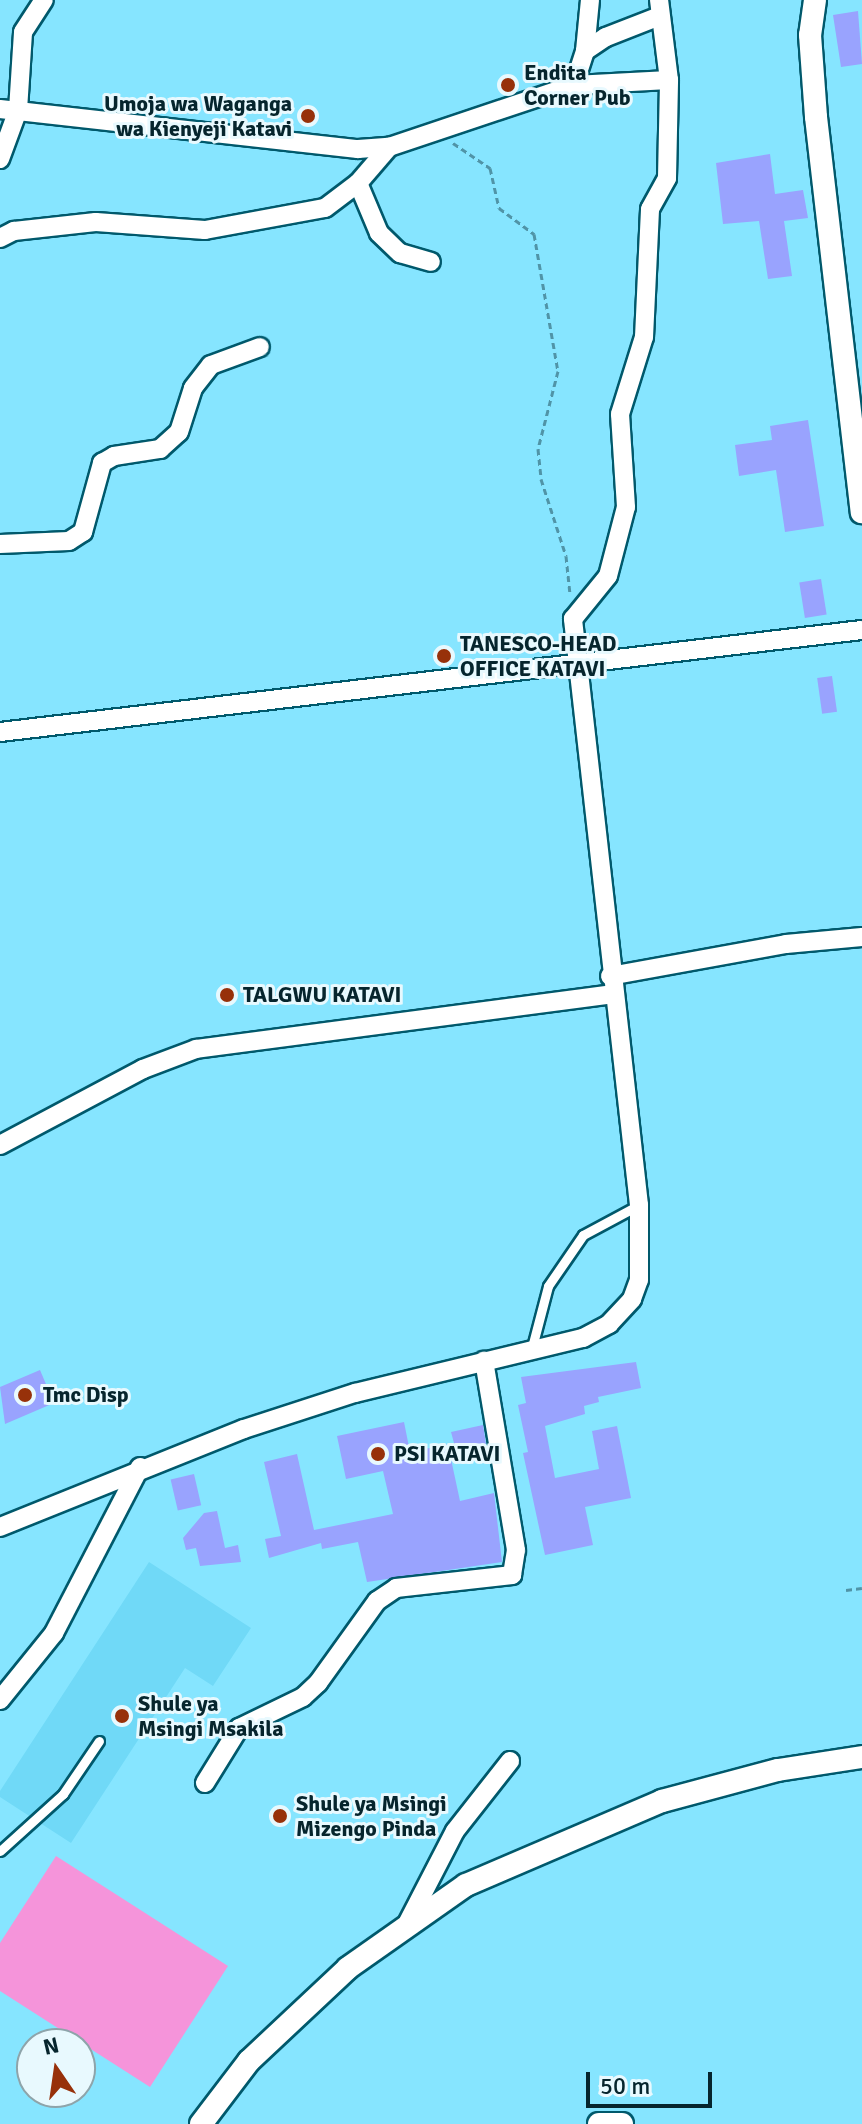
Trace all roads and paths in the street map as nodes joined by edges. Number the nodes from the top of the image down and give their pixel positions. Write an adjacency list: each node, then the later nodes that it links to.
1 (44, 0): 8 (street)
2 (590, 0): 5 (street)
3 (815, 0): 16 (street)
4 (659, 8): 5 (street); 6 (street)
5 (585, 51): 7 (street)
6 (669, 80): 7 (street); 18 (street)
7 (574, 85): 9 (street)
8 (9, 109): 10 (street); 11 (street)
9 (436, 129): 10 (street); 18 (path)
10 (389, 147): 12 (street)
11 (0, 159)
12 (358, 183): 13 (street); 14 (street)
13 (0, 238)
14 (431, 262)
15 (260, 347): 17 (street)
16 (862, 512)
17 (0, 544)
18 (573, 619): 20 (street)
19 (862, 630): 20 (street)
20 (574, 663): 21 (street); 23 (street)
21 (0, 732)
22 (862, 937): 23 (street)
23 (611, 985): 24 (street); 25 (street)
24 (0, 1145)
25 (639, 1205): 26 (lane); 26 (street)
26 (531, 1351): 27 (street)
27 (484, 1361): 28 (street); 36 (street)
28 (140, 1467): 29 (street); 32 (street)
29 (0, 1527)
30 (862, 1588): 31 (path)
31 (846, 1590)
32 (0, 1700)
33 (99, 1741): 37 (lane)
34 (862, 1757): 38 (street)
35 (510, 1761): 38 (street)
36 (205, 1783)
37 (0, 1851)
38 (408, 1922): 39 (street)
39 (201, 2124)
40 (599, 2124): 41 (street)
41 (622, 2124)

